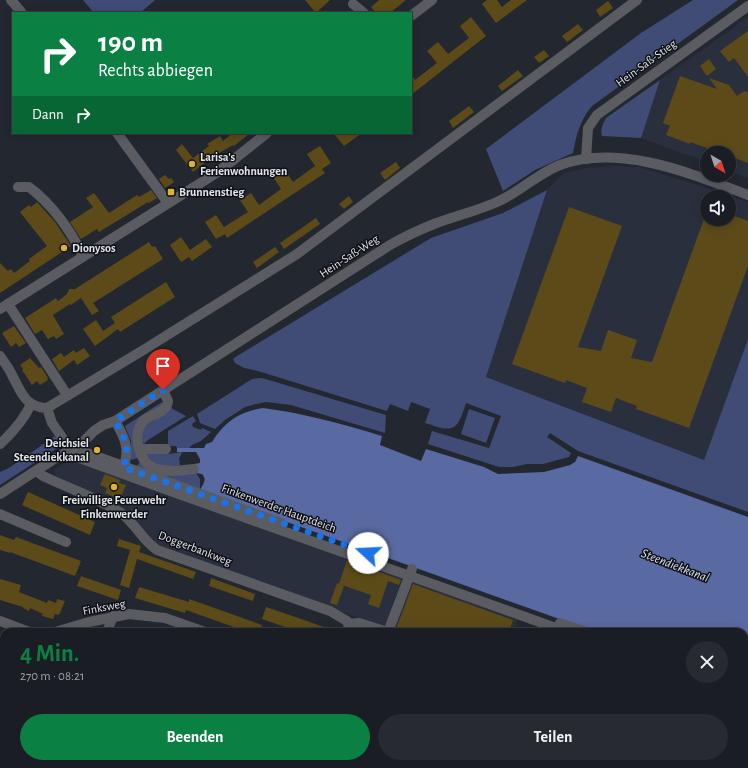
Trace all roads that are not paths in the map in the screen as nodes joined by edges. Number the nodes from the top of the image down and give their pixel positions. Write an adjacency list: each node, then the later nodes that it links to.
1 (12, 0): 6 (street)
2 (432, 0): 8 (street)
3 (637, 0): 19 (street)
4 (353, 4): 7 (street)
5 (748, 6): 11 (street, Hein-Saß-Stieg)
6 (21, 12)
7 (363, 12)
8 (412, 15)
9 (118, 134): 14 (street)
10 (263, 134): 14 (street)
11 (586, 159): 13 (street, Hein-Saß-Weg); 18 (street, Hein-Saß-Weg)
12 (18, 187): 15 (street)
13 (748, 195)
14 (168, 203): 15 (street)
15 (83, 256): 16 (street)
16 (4, 307): 19 (street)
17 (0, 356): 20 (street)
18 (163, 390): 22 (street, Hein-Saß-Weg); 25 (street)
19 (67, 396): 21 (street)
20 (31, 404): 21 (street); 23 (street)
21 (47, 408): 24 (street)
22 (115, 421): 24 (street, Hein-Saß-Weg); 27 (street)
23 (0, 444)
24 (75, 448): 27 (street, Finkenwerder Hauptdeich); 29 (street, Hein-Saß-Weg); 33 (street)
25 (139, 449): 26 (street); 28 (street)
26 (166, 449)
27 (123, 467): 33 (street, Finkenwerder Hauptdeich)
28 (194, 469)
29 (36, 471): 30 (street, Hein-Saß-Weg); 40 (street, Doggerbankweg)
30 (0, 494)
31 (0, 514): 32 (street)
32 (66, 542)
33 (411, 572): 42 (street); 43 (street); 44 (street, Finkenwerder Hauptdeich)
34 (113, 616): 37 (street, Finksweg); 38 (street); 39 (street, Finksweg)
35 (0, 622): 36 (street)
36 (17, 628)
37 (69, 628)
38 (108, 628)
39 (194, 628)
40 (350, 628): 41 (street)
41 (375, 628)
42 (393, 628)
43 (557, 628)
44 (574, 628)

